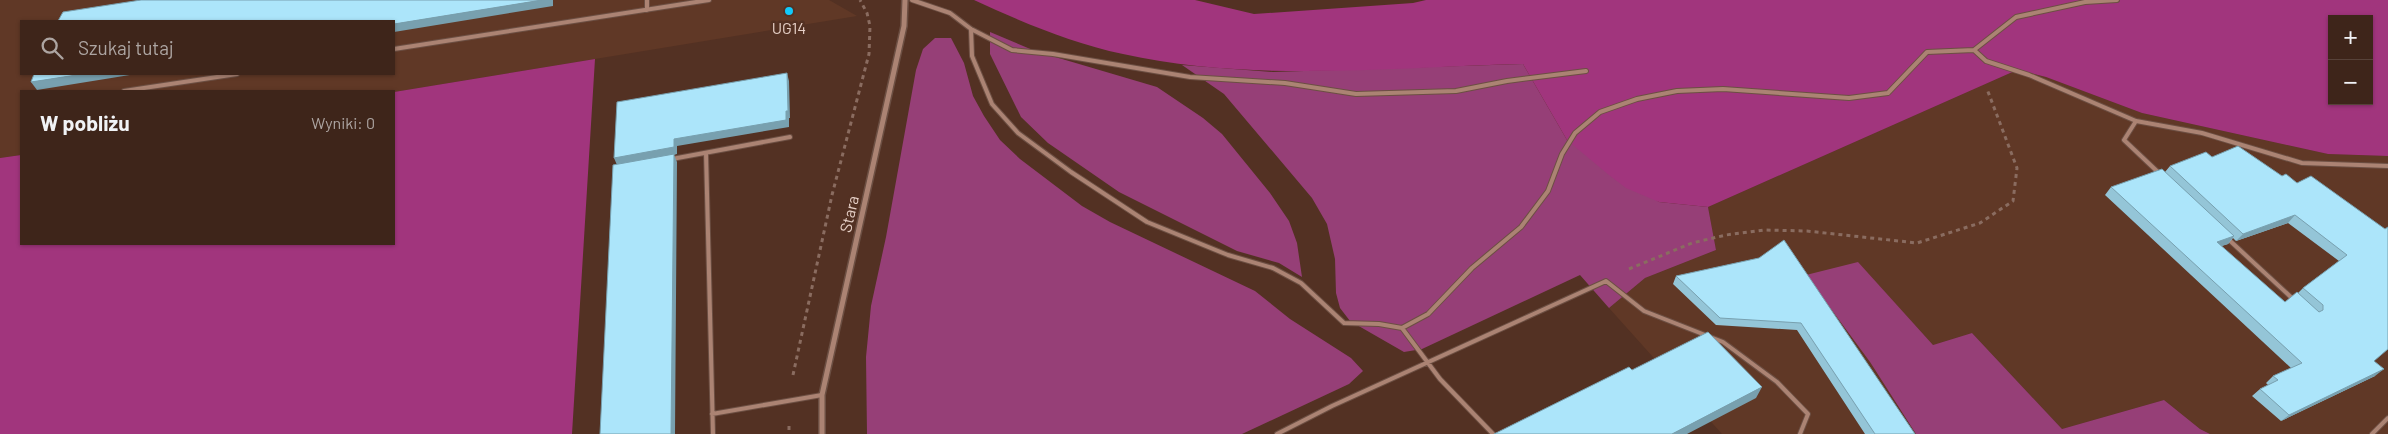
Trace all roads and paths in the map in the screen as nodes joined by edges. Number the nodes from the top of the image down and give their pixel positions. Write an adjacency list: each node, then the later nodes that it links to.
1 (647, 0): 7 (lane)
2 (709, 0): 7 (lane)
3 (860, 0): 27 (path)
4 (905, 0): 26 (street, Stara)
5 (912, 0): 8 (lane)
6 (2117, 0): 10 (lane)
7 (647, 10): 9 (lane)
8 (971, 29): 12 (lane); 24 (lane)
9 (395, 49)
10 (1974, 50): 11 (lane); 24 (lane)
11 (1986, 61): 15 (lane); 22 (path)
12 (1586, 71)
13 (229, 75): 14 (lane)
14 (131, 90)
15 (2136, 121): 19 (lane); 20 (lane)
16 (790, 137): 17 (lane)
17 (706, 153): 18 (lane); 28 (lane)
18 (670, 159)
19 (2388, 166)
20 (2163, 178)
21 (2225, 236): 23 (lane)
22 (1606, 281): 25 (lane); 35 (lane)
23 (2297, 302)
24 (1402, 328): 25 (lane)
25 (1429, 363): 33 (lane); 34 (lane)
26 (822, 395): 27 (lane); 32 (street, Stara)
27 (790, 401): 28 (lane); 31 (path)
28 (712, 414): 30 (lane)
29 (2388, 418): 36 (lane)
30 (713, 434)
31 (789, 434)
32 (822, 434)
33 (1277, 434)
34 (1493, 434)
35 (1800, 434)
36 (2372, 434)

